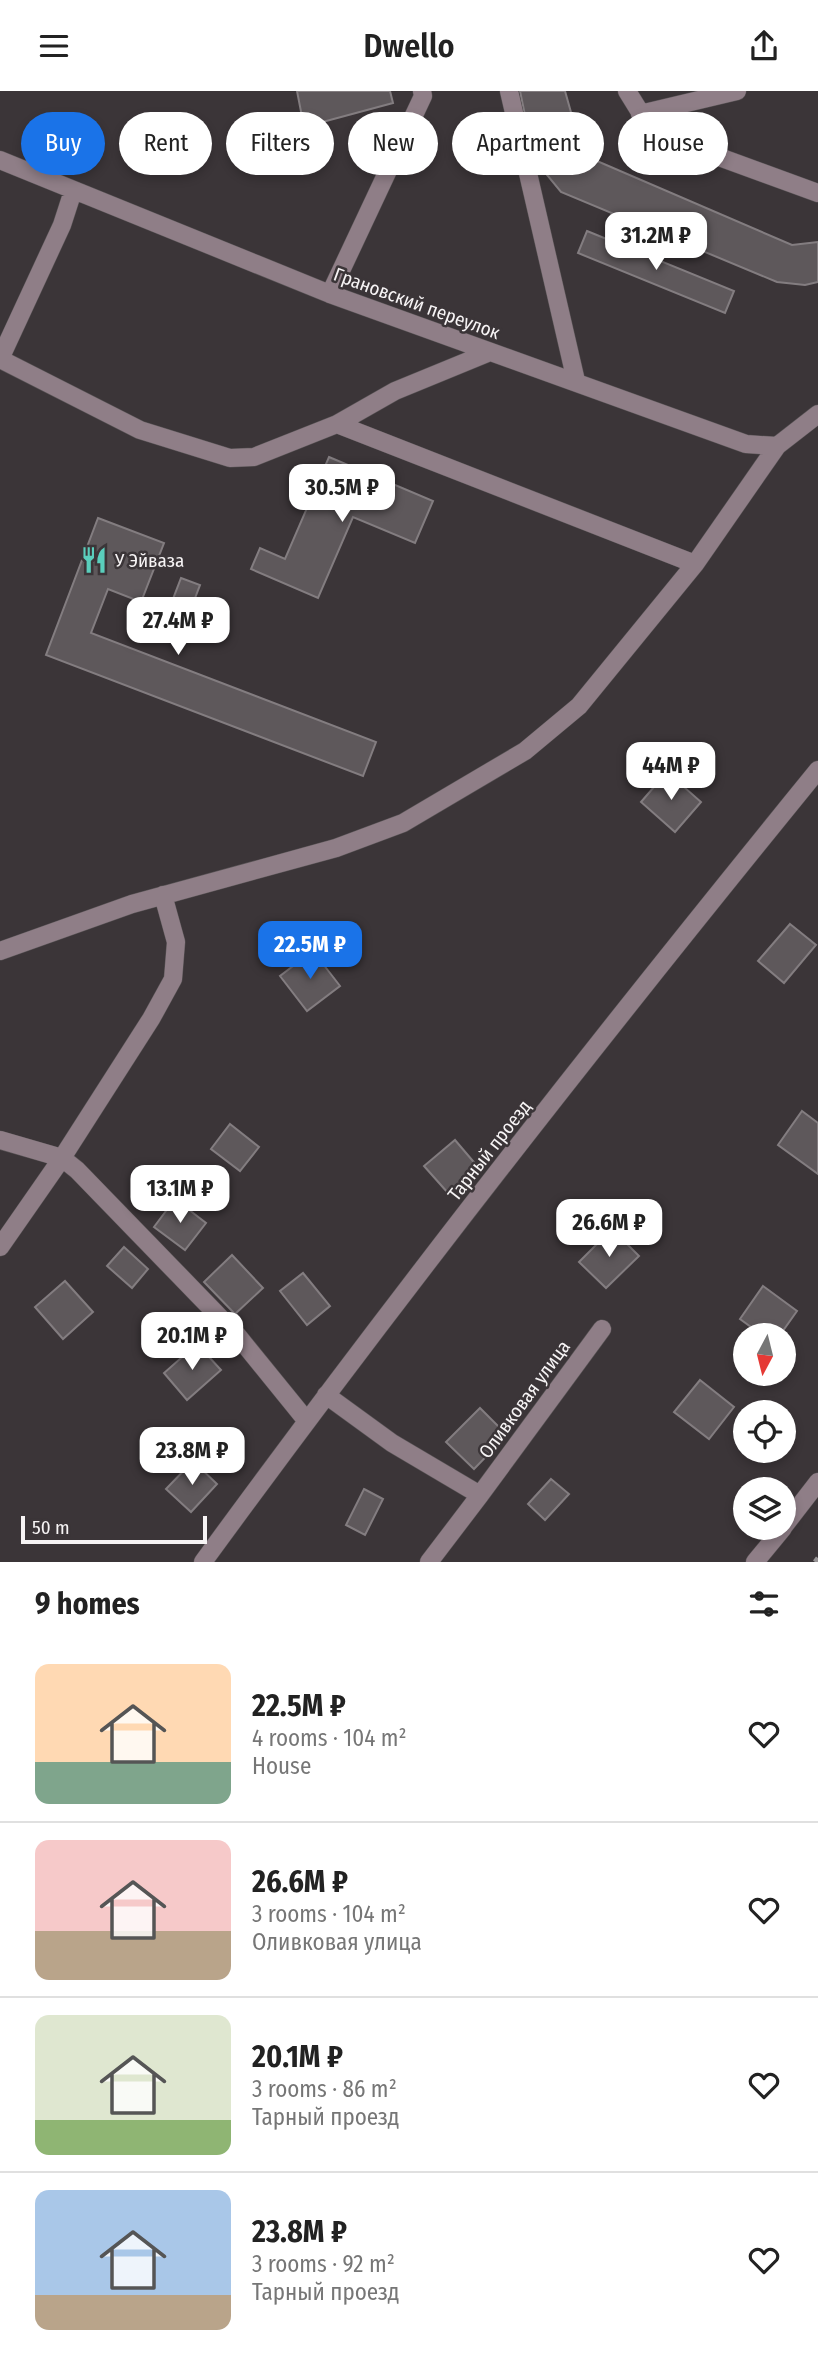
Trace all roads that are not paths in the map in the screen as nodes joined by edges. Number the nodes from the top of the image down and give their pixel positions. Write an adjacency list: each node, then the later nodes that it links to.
1 (422, 91): 11 (street)
2 (509, 91): 14 (street)
3 (627, 91): 5 (street)
4 (737, 91): 6 (street)
5 (639, 112)
6 (648, 112)
7 (0, 160): 9 (street, Грановский переулок)
8 (728, 160): 10 (street)
9 (73, 191): 11 (street, Грановский переулок); 13 (street)
10 (818, 193)
11 (330, 294): 12 (street, Грановский переулок)
12 (490, 352): 14 (street, Грановский переулок); 16 (street)
13 (0, 359): 16 (street)
14 (576, 381): 17 (street, Грановский переулок)
15 (818, 414): 17 (street)
16 (337, 424): 18 (street)
17 (777, 446): 18 (street)
18 (695, 564): 20 (street)
19 (818, 770): 26 (street, Тарный проезд)
20 (163, 895): 21 (street); 23 (street)
21 (0, 951)
22 (0, 1140): 23 (street)
23 (62, 1158): 24 (street); 27 (street)
24 (0, 1247)
25 (602, 1329): 29 (street, Оливковая улица)
26 (326, 1395): 27 (street, Тарный проезд); 29 (street)
27 (306, 1420): 32 (street, Тарный проезд)
28 (818, 1482): 30 (street)
29 (480, 1495): 33 (street, Оливковая улица)
30 (796, 1510)
31 (773, 1540): 34 (street)
32 (203, 1562)
33 (429, 1562)
34 (755, 1562)

